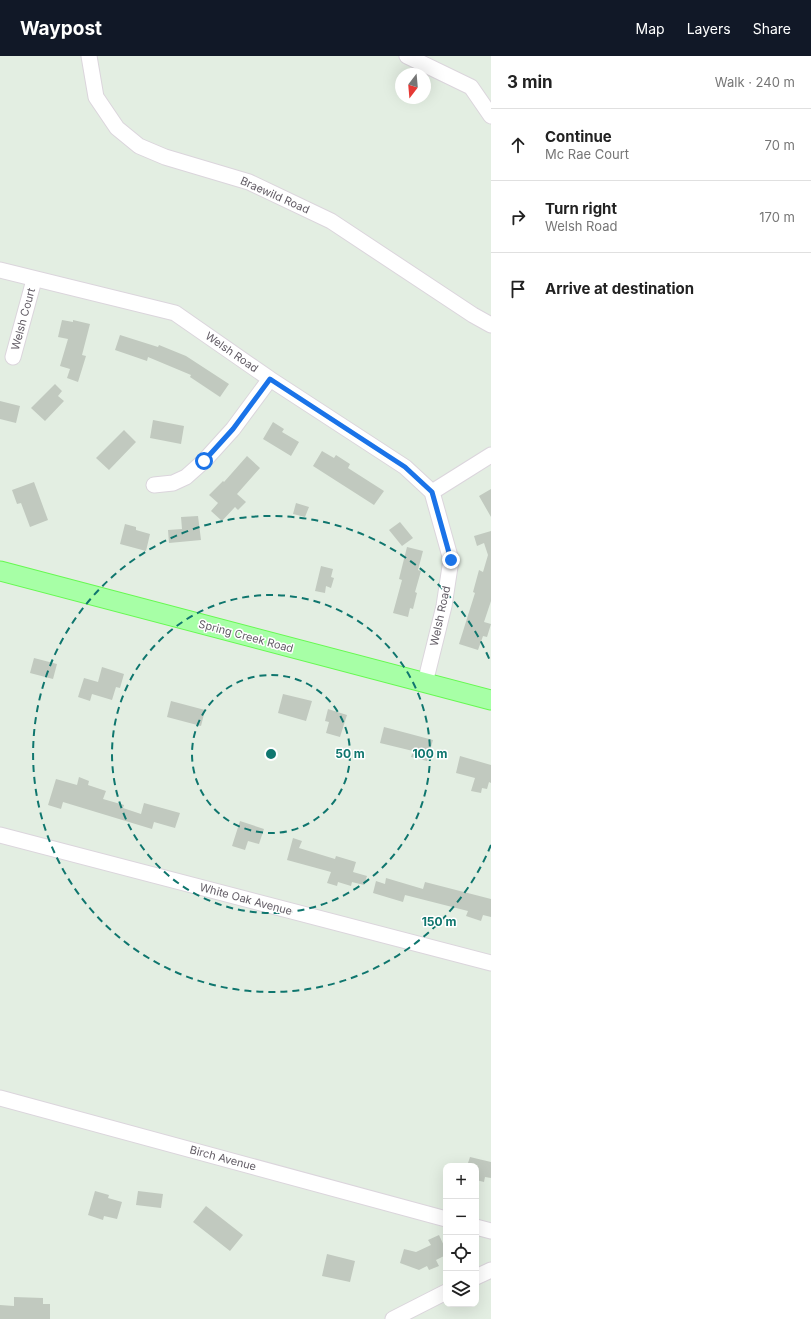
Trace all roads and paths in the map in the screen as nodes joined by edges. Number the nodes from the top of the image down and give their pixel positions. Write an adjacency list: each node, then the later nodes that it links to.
1 (89, 56): 6 (street, Braewild Road)
2 (407, 56): 3 (street)
3 (491, 116)
4 (0, 270): 5 (street, Welsh Road)
5 (34, 280): 7 (street, Welsh Court); 8 (street, Welsh Road)
6 (491, 326)
7 (13, 357)
8 (270, 379): 10 (street); 11 (street, Welsh Road)
9 (491, 455): 11 (street)
10 (154, 486)
11 (432, 492): 13 (street, Welsh Road)
12 (0, 571): 13 (main road, Spring Creek Road)
13 (425, 683): 14 (main road, Spring Creek Road)
14 (491, 700)
15 (0, 835): 16 (street, White Oak Avenue)
16 (491, 963)
17 (0, 1098): 18 (street, Birch Avenue)
18 (443, 1218)
19 (479, 1228): 20 (street)
20 (491, 1231)
21 (491, 1270): 22 (street)
22 (479, 1276)
23 (443, 1294): 24 (street)
24 (401, 1317)

